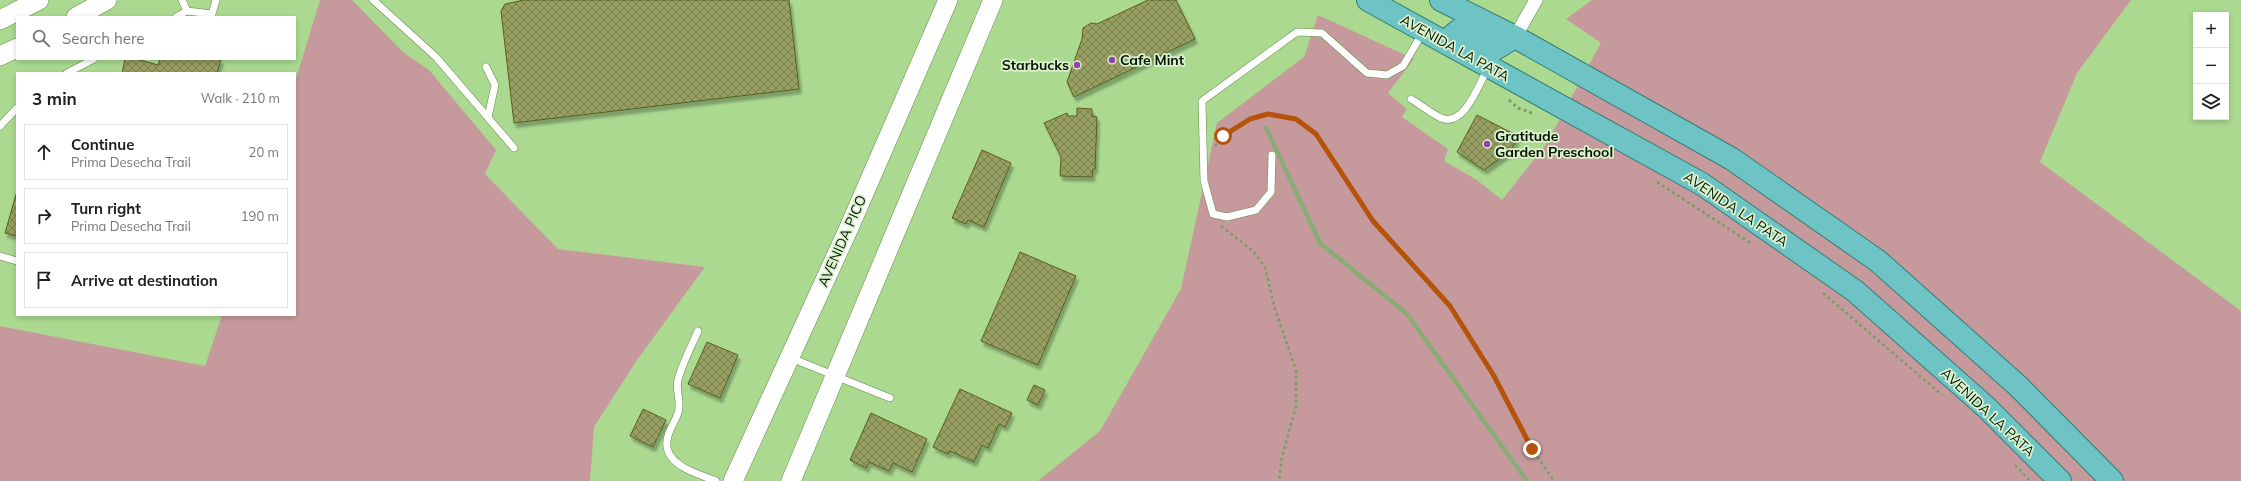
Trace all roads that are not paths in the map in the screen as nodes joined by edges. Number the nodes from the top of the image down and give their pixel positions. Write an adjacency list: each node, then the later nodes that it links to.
1 (39, 0): 14 (main road)
2 (107, 0): 12 (main road)
3 (182, 0): 11 (lane)
4 (216, 0): 11 (lane)
5 (373, 0): 26 (lane)
6 (948, 0): 33 (main road, AVENIDA PICO)
7 (993, 0): 34 (main road)
8 (1368, 0): 15 (highway, AVENIDA LA PATA)
9 (1441, 0): 16 (highway)
10 (1536, 0): 16 (street)
11 (187, 11): 13 (lane)
12 (78, 16)
13 (178, 16)
14 (0, 20)
15 (1424, 30): 17 (highway, AVENIDA LA PATA); 29 (lane)
16 (1515, 37): 17 (highway); 40 (highway)
17 (1445, 42): 22 (highway, AVENIDA LA PATA)
18 (16, 48): 19 (main road)
19 (0, 56)
20 (92, 60): 23 (lane)
21 (486, 66): 26 (lane)
22 (1489, 66): 24 (lane); 39 (highway, AVENIDA LA PATA)
23 (69, 72)
24 (1411, 99)
25 (16, 109): 27 (lane)
26 (488, 117): 28 (lane)
27 (0, 126)
28 (514, 148)
29 (1272, 155)
30 (0, 256): 31 (lane)
31 (16, 261)
32 (698, 331): 36 (lane)
33 (789, 358): 34 (lane); 37 (main road, AVENIDA PICO)
34 (835, 375): 35 (lane); 38 (main road)
35 (890, 398)
36 (716, 481)
37 (733, 481)
38 (791, 481)
39 (2060, 481)
40 (2112, 481)

